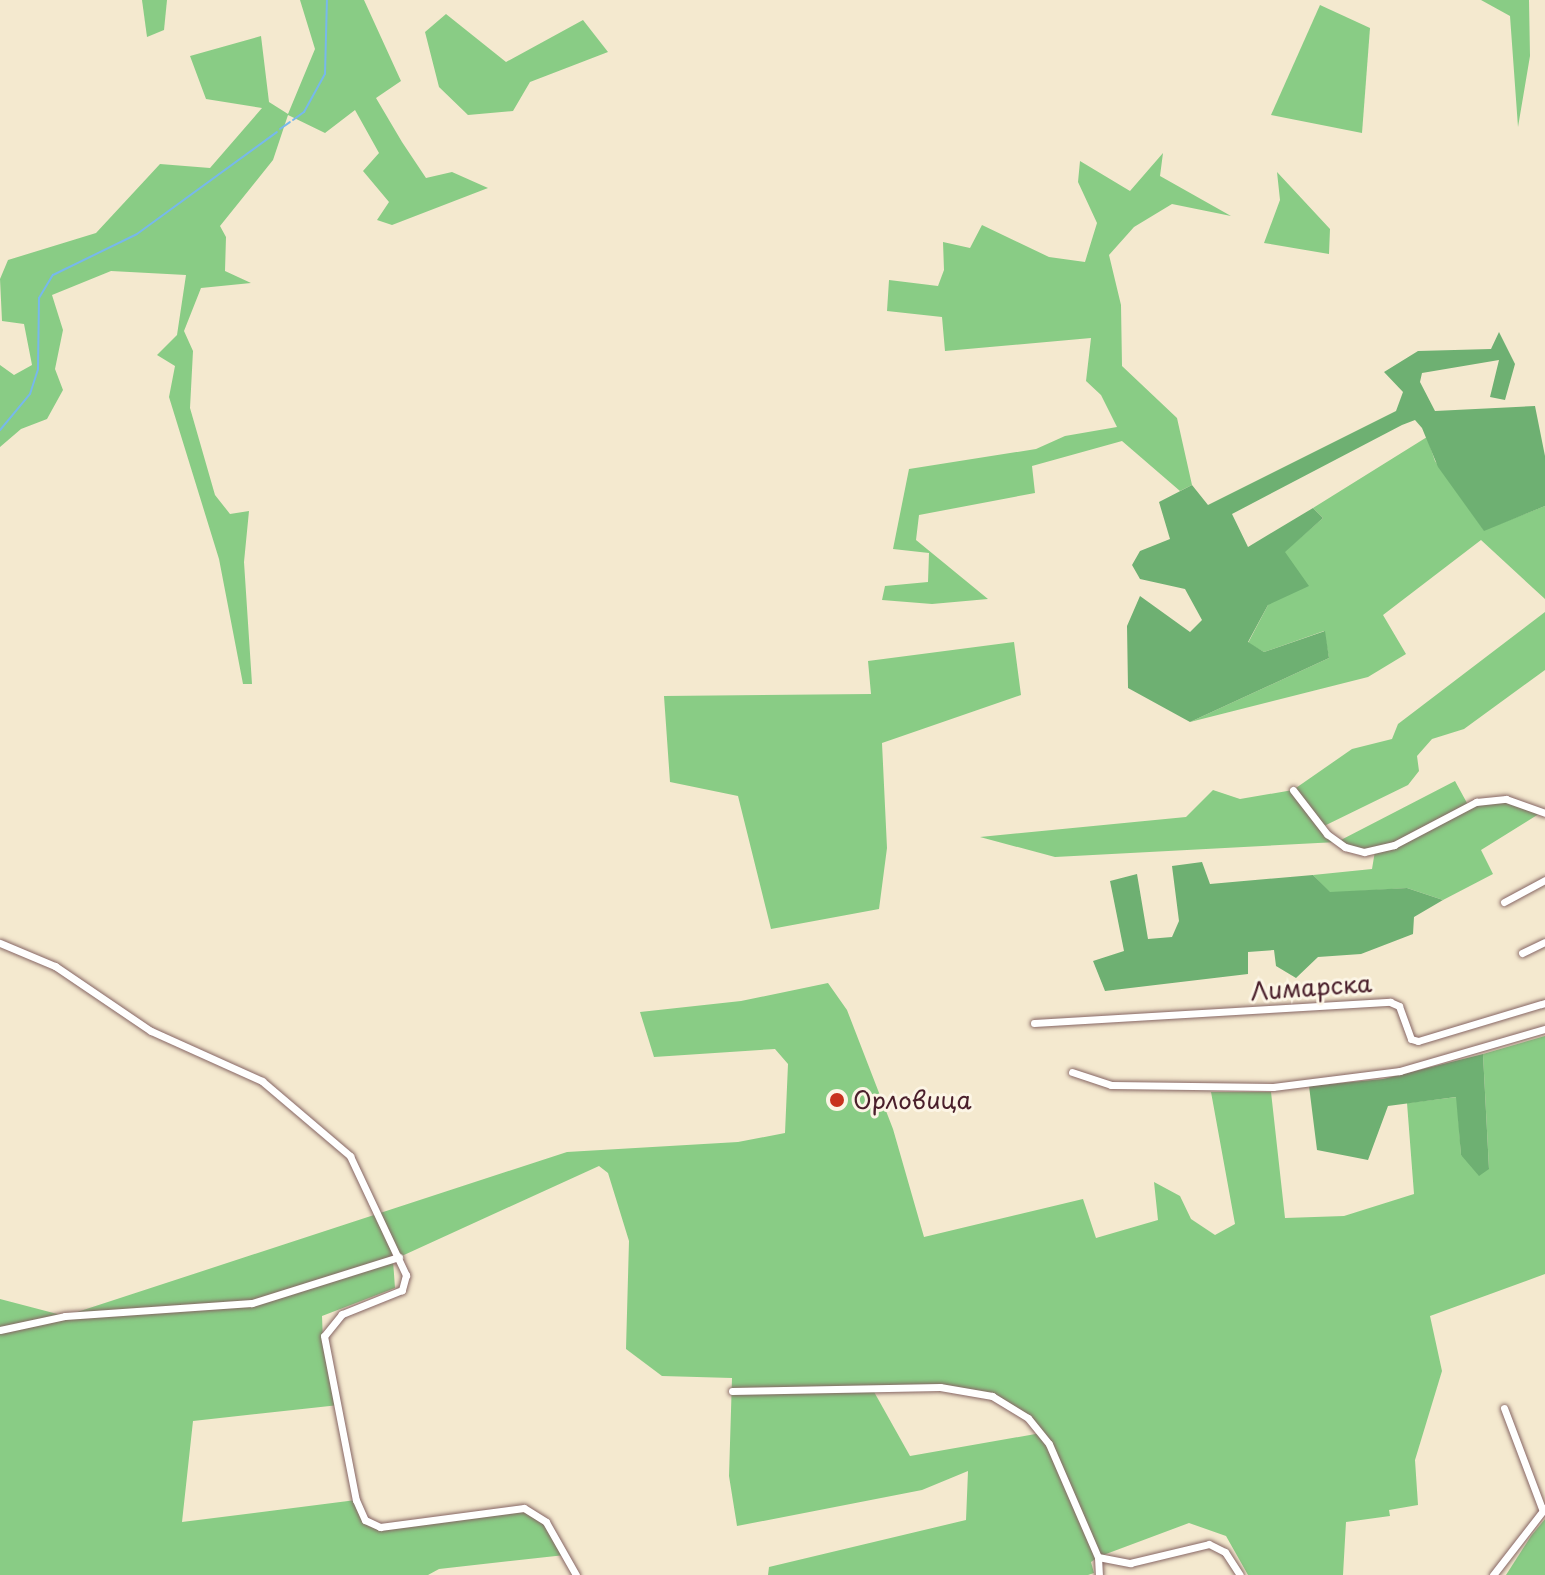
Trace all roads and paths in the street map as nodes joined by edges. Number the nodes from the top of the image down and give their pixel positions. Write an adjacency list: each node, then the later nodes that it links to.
1 (1293, 790): 2 (street)
2 (1545, 813)
3 (1545, 880): 4 (street)
4 (1504, 902)
5 (1545, 942): 7 (street)
6 (0, 943): 12 (street)
7 (1522, 953)
8 (1545, 1003): 9 (street, Лимарска)
9 (1034, 1023)
10 (1545, 1029): 11 (street)
11 (1072, 1072)
12 (399, 1257): 13 (street); 18 (street)
13 (0, 1330)
14 (732, 1391): 17 (street)
15 (1504, 1408): 16 (street)
16 (1544, 1509): 21 (street)
17 (1098, 1557): 19 (street); 20 (street)
18 (576, 1575)
19 (1099, 1575)
20 (1240, 1575)
21 (1493, 1575)

